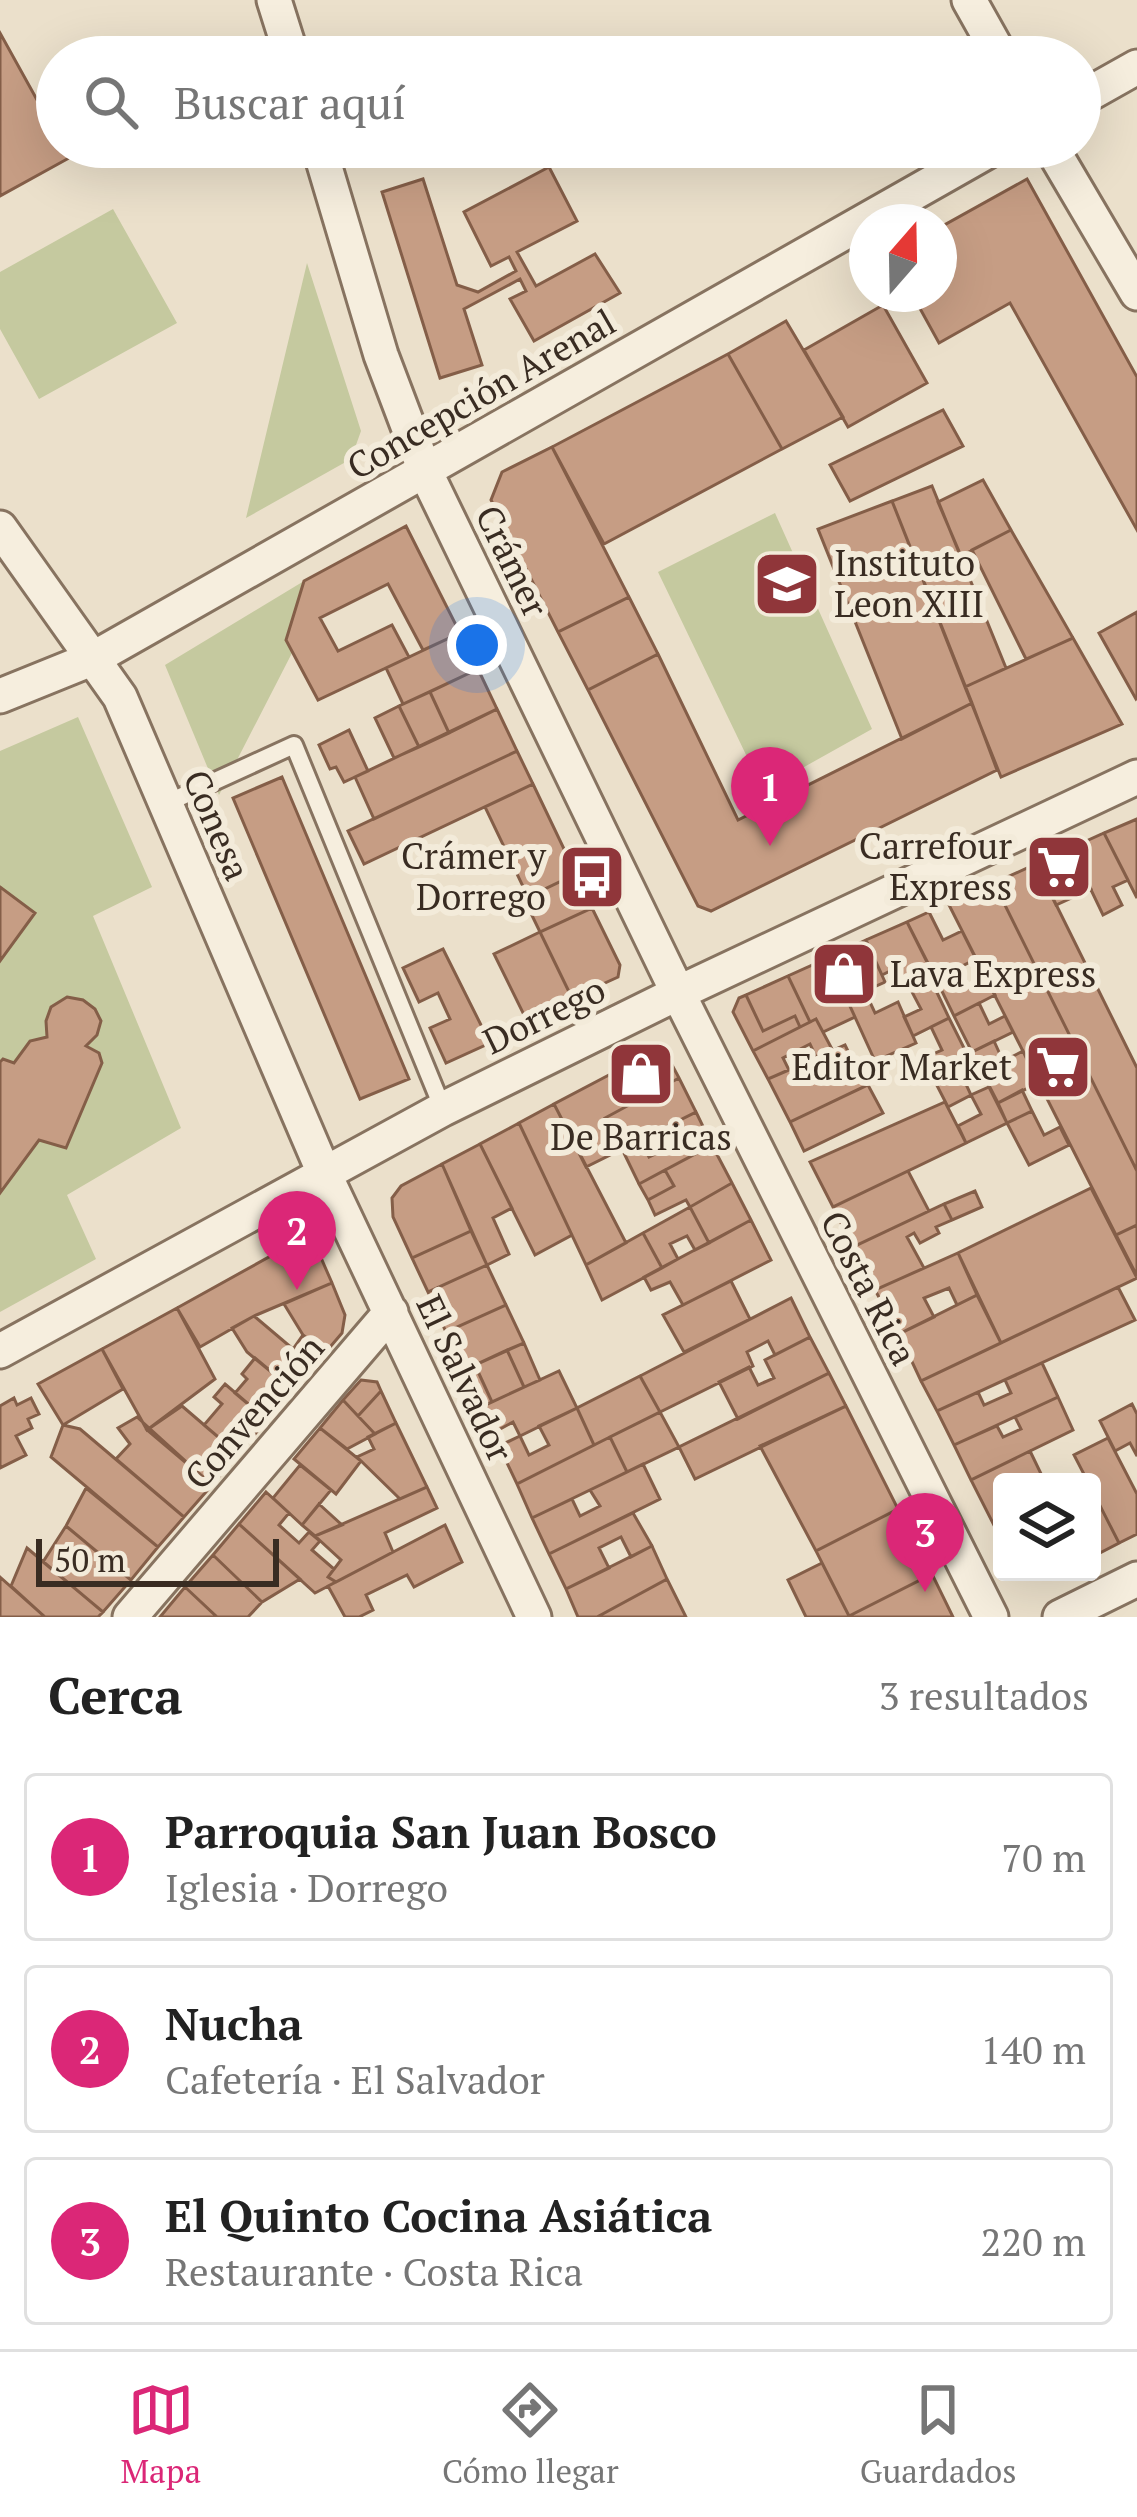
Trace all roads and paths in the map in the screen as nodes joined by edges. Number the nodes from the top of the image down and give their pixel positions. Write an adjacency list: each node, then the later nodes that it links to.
1 (274, 0): 3 (street)
2 (969, 0): 4 (street)
3 (285, 36)
4 (989, 36)
5 (1137, 67): 6 (street)
6 (1101, 87)
7 (325, 168): 11 (street, Crámer)
8 (958, 168): 11 (street, Concepción Arenal)
9 (1063, 168): 10 (street)
10 (1137, 293)
11 (425, 471): 13 (street, Concepción Arenal); 17 (street, Crámer)
12 (0, 528): 13 (street, Conesa)
13 (94, 658): 14 (street, Concepción Arenal); 16 (street, Conesa)
14 (0, 696)
15 (1137, 777): 17 (street, Dorrego)
16 (165, 803): 18 (lane); 19 (street, Conesa)
17 (678, 993): 18 (street, Dorrego); 25 (street, Costa Rica)
18 (443, 1109): 19 (street, Dorrego)
19 (324, 1173): 20 (street, El Salvador); 21 (street, Dorrego)
20 (392, 1312): 23 (street, Convención); 24 (street, El Salvador)
21 (0, 1352)
22 (1137, 1579): 26 (street)
23 (130, 1617)
24 (534, 1617)
25 (991, 1617)
26 (1060, 1617)

